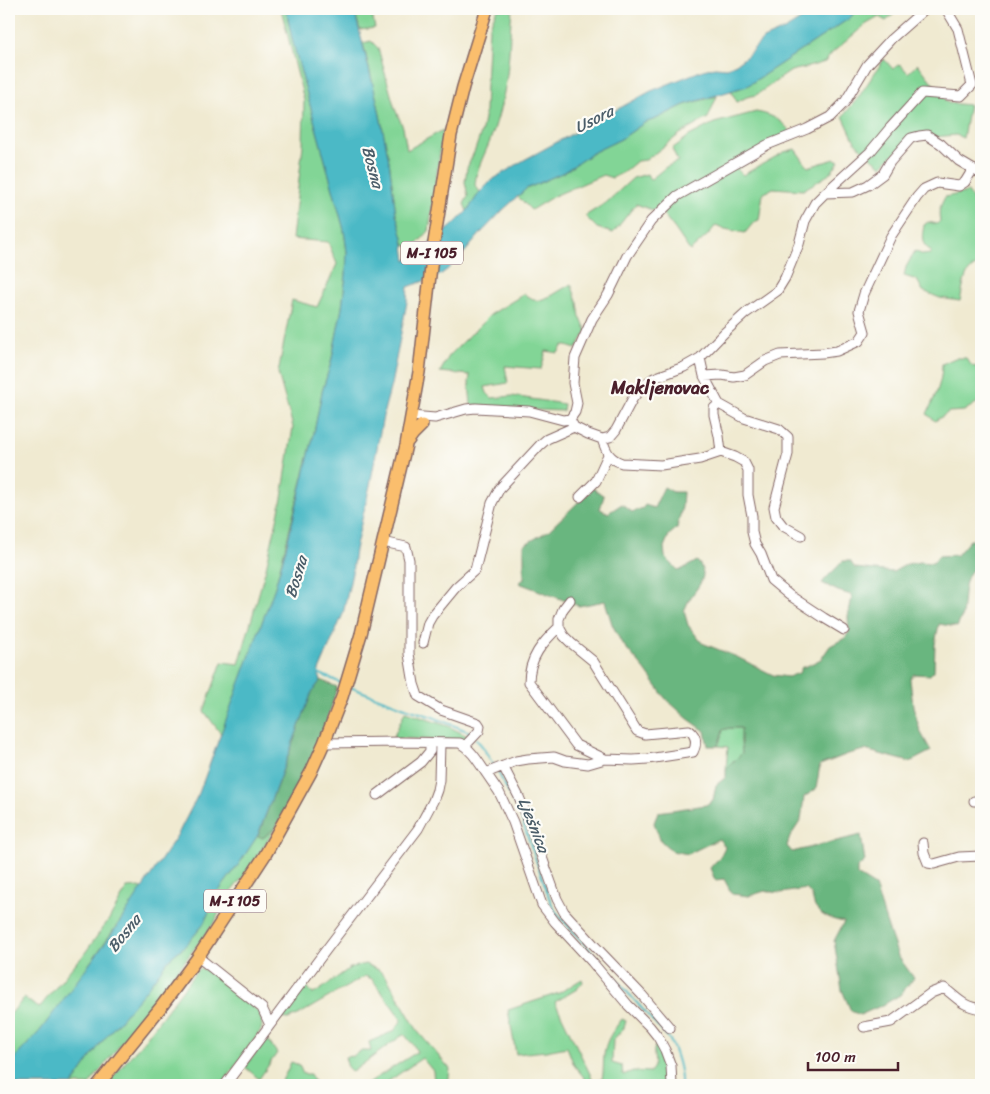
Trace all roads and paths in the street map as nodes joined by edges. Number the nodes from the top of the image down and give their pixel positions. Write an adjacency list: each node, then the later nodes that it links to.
1 (487, 9): 9 (main road, M-I 105)
2 (925, 9): 11 (street)
3 (946, 9): 5 (street)
4 (977, 171): 5 (street); 7 (street)
5 (826, 193): 6 (street)
6 (700, 358): 7 (street); 13 (street)
7 (704, 376): 8 (street)
8 (719, 404): 15 (street); 18 (street)
9 (411, 417): 10 (street); 12 (street); 14 (main road, M-I 105)
10 (435, 418): 11 (street); 12 (street)
11 (572, 423): 13 (street); 23 (street)
12 (422, 425): 14 (main road)
13 (602, 439): 16 (street)
14 (406, 445): 19 (main road, M-I 105)
15 (720, 452): 16 (street); 22 (street)
16 (608, 455): 17 (street)
17 (580, 497)
18 (801, 536)
19 (383, 542): 24 (main road, M-I 105); 26 (street)
20 (570, 600): 21 (street)
21 (559, 627): 28 (street); 28 (street)
22 (844, 630)
23 (423, 643)
24 (324, 743): 25 (street); 34 (main road, M-I 105)
25 (430, 743): 27 (street); 31 (street)
26 (468, 743): 27 (street); 30 (street)
27 (440, 744): 36 (street)
28 (605, 759): 29 (street)
29 (502, 767): 30 (street); 38 (street)
30 (489, 773): 41 (street)
31 (377, 795)
32 (923, 842): 33 (street)
33 (981, 856)
34 (198, 957): 36 (street); 39 (main road, M-I 105)
35 (981, 1009): 37 (street)
36 (270, 1025): 40 (street)
37 (864, 1027)
38 (670, 1028)
39 (98, 1085)
40 (225, 1085)
41 (672, 1085)

